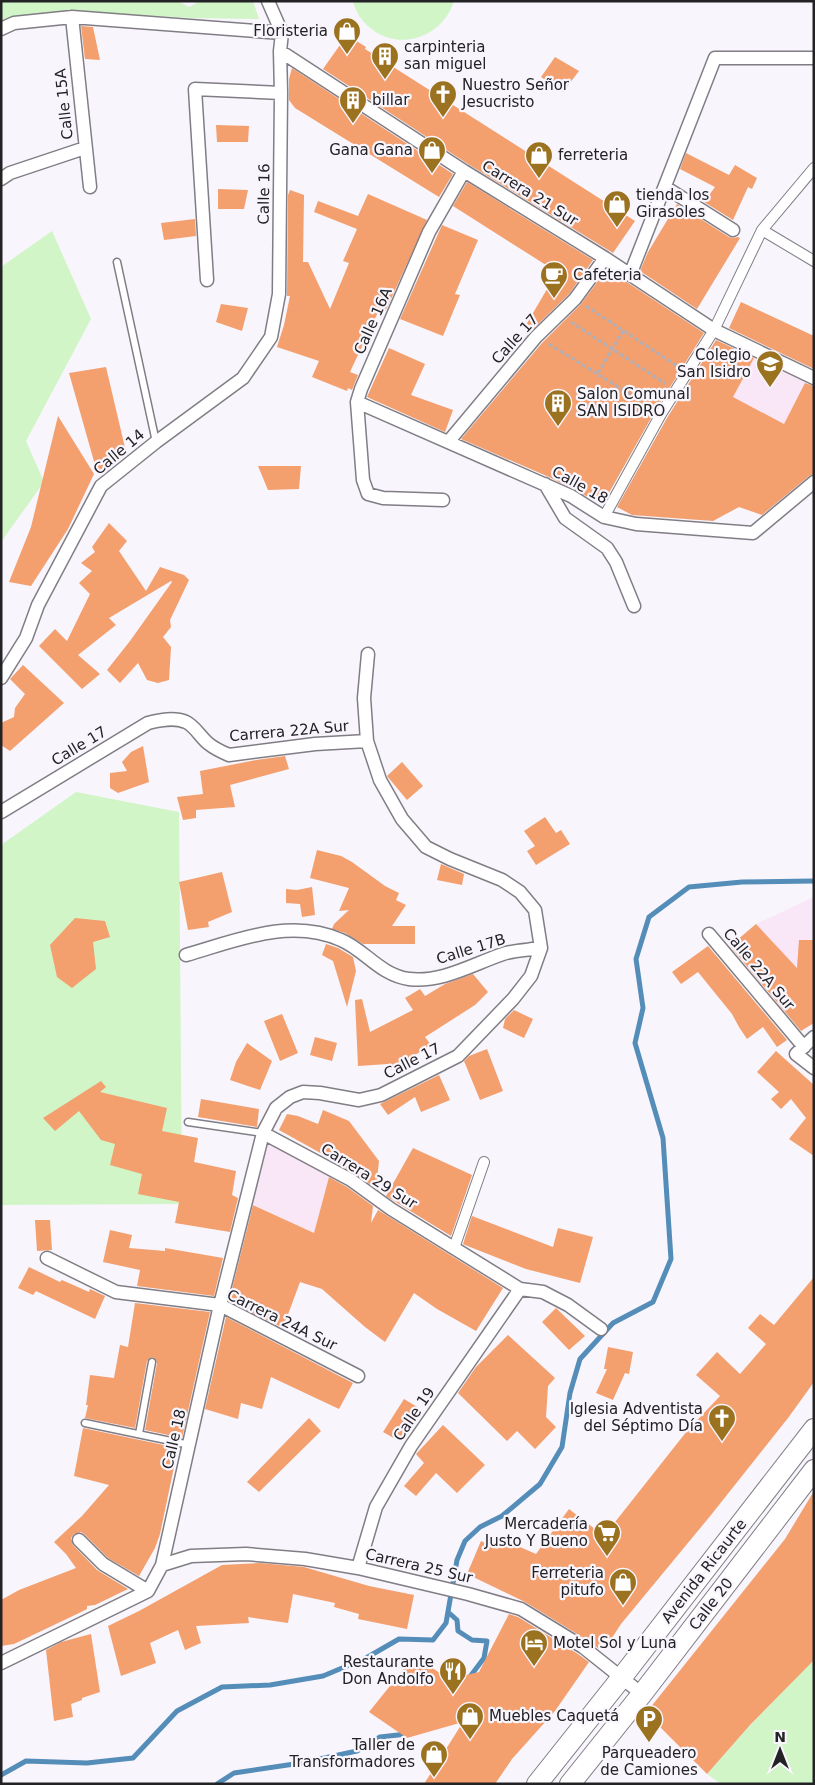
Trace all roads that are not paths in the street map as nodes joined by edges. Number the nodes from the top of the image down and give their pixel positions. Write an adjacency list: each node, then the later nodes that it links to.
1 (268, 1): 4 (street)
2 (72, 17): 3 (street); 4 (street); 8 (street, Calle 15A)
3 (1, 29)
4 (282, 34): 5 (street)
5 (280, 51): 7 (street, Calle 16); 10 (street, Carrera 21 Sur)
6 (814, 58): 13 (street)
7 (281, 93): 20 (street); 22 (street, Calle 16)
8 (85, 148): 11 (street); 12 (street, Calle 15A)
9 (814, 168): 15 (street)
10 (464, 171): 16 (street, Carrera 21 Sur); 24 (street, Calle 16A)
11 (1, 180)
12 (90, 187)
13 (665, 187): 14 (street); 19 (street)
14 (733, 230)
15 (762, 230): 17 (street); 21 (street)
16 (605, 258): 19 (street, Carrera 21 Sur); 25 (street, Calle 17)
17 (814, 261)
18 (117, 262): 26 (lane)
19 (630, 275): 21 (street, Carrera 21 Sur)
20 (207, 280)
21 (714, 330): 23 (street, Carrera 21 Sur); 30 (street)
22 (271, 337): 26 (street, Calle 14)
23 (814, 378)
24 (357, 402): 25 (street, Calle 18); 29 (street, Calle 16A)
25 (449, 441): 28 (street, Calle 18)
26 (156, 442): 33 (street, Calle 14)
27 (814, 482): 30 (street, Calle 18)
28 (545, 484): 30 (street, Calle 18); 31 (street)
29 (444, 500)
30 (604, 517)
31 (634, 606)
32 (368, 654): 35 (street)
33 (1, 678)
34 (177, 720): 35 (street, Carrera 22A Sur); 36 (street, Calle 17)
35 (367, 740): 38 (street, Carrera 22A Sur)
36 (1, 812)
37 (709, 934): 41 (street, Calle 22A Sur)
38 (541, 948): 39 (street, Calle 17B); 44 (street, Calle 17)
39 (186, 955)
40 (814, 1037): 41 (street)
41 (800, 1051): 42 (street, Calle 22A Sur)
42 (814, 1068)
43 (188, 1122): 44 (lane, Carrera 29 Sur)
44 (262, 1133): 46 (street, Carrera 29 Sur); 49 (street, Calle 18)
45 (484, 1162): 46 (street)
46 (454, 1248): 48 (street, Carrera 29 Sur)
47 (47, 1258): 49 (street, Carrera 24A Sur)
48 (520, 1289): 50 (street); 60 (street, Calle 19)
49 (220, 1305): 52 (street, Carrera 24A Sur); 56 (street, Calle 18)
50 (601, 1329)
51 (152, 1362): 55 (lane)
52 (358, 1376)
53 (84, 1423): 55 (lane)
54 (814, 1429): 63 (main road, Avenida Ricaurte)
55 (139, 1434): 56 (lane)
56 (190, 1445): 59 (street, Calle 18)
57 (814, 1470): 64 (main road, Calle 20)
58 (79, 1540): 61 (street)
59 (162, 1565): 60 (street, Carrera 25 Sur); 61 (street, Calle 18)
60 (358, 1568): 63 (street, Carrera 25 Sur)
61 (148, 1591): 62 (street)
62 (1, 1663)
63 (622, 1677): 64 (street, Carrera 25 Sur); 65 (main road, Avenida Ricaurte)
64 (642, 1694): 66 (main road, Calle 20)
65 (537, 1784)
66 (570, 1784)

